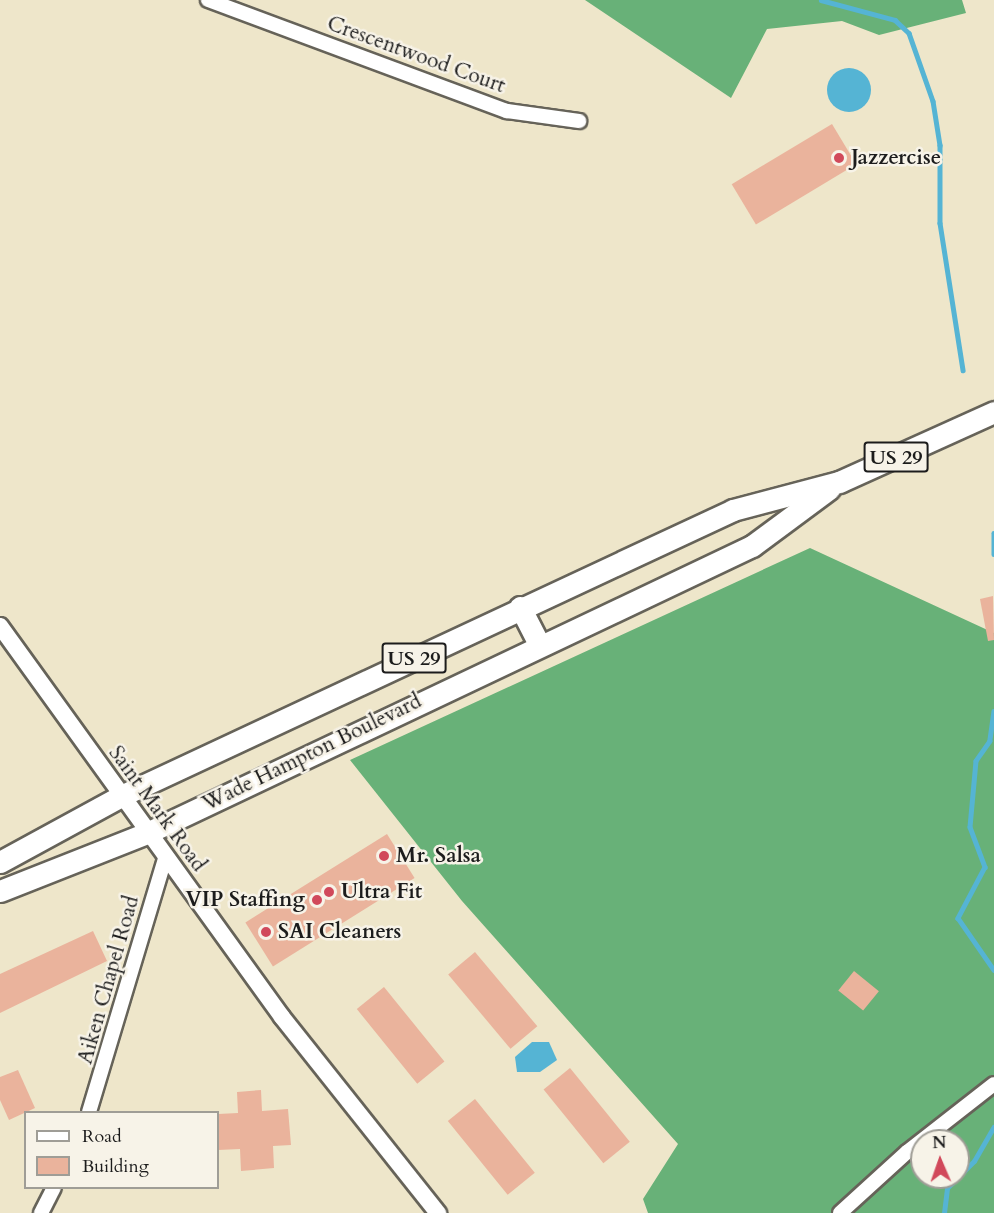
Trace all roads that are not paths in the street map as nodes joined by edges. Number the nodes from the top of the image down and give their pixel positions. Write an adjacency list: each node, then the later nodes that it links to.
1 (208, 0): 2 (street, Crescentwood Court)
2 (236, 5): 3 (street, Crescentwood Court)
3 (579, 121)
4 (994, 412): 5 (main road, Wade Hampton Boulevard / US 29)
5 (839, 483): 6 (main road, Wade Hampton Boulevard / US 29); 8 (main road, Wade Hampton Boulevard / US 29)
6 (520, 608): 8 (main road); 9 (main road, Wade Hampton Boulevard / US 29)
7 (0, 626): 9 (street, Saint Mark Road)
8 (539, 644): 10 (main road, Wade Hampton Boulevard / US 29)
9 (123, 795): 10 (street, Saint Mark Road); 12 (main road, Wade Hampton Boulevard / US 29)
10 (147, 833): 11 (street, Saint Mark Road); 13 (main road, Wade Hampton Boulevard / US 29)
11 (165, 858): 15 (street, Aiken Chapel Road); 18 (street, Saint Mark Road)
12 (0, 862)
13 (0, 891)
14 (994, 1084): 19 (street)
15 (90, 1111)
16 (53, 1189): 17 (street)
17 (41, 1213)
18 (438, 1213)
19 (840, 1213)

